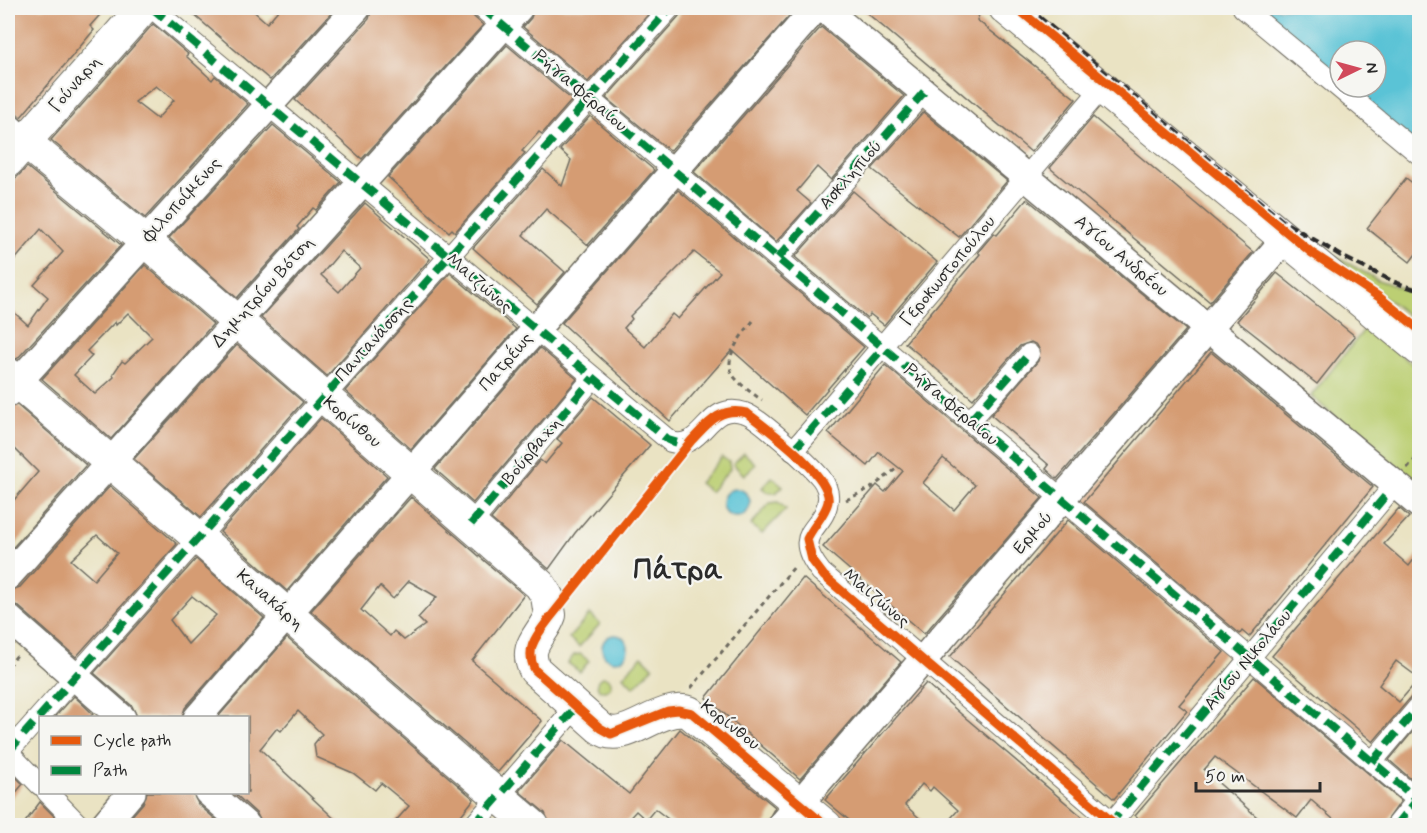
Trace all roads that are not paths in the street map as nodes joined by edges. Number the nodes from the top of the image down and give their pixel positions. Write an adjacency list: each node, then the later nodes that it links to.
1 (143, 8): 15 (main road, Γούναρη)
2 (152, 8): 14 (street, Μαιζώνος)
3 (357, 8): 14 (main road, Φιλοποίμενος)
4 (482, 8): 10 (street, Ρήγα Φεραίου)
5 (670, 8): 13 (street, Παντανάσσης)
6 (816, 8): 17 (main road, Πατρέως)
7 (823, 8): 12 (main road, Αγίου Ανδρέου)
8 (1005, 8): 11 (main road)
9 (1243, 8): 16 (street)
10 (511, 16): 13 (street, Ρήγα Φεραίου); 19 (main road, Δημητρίου Βότση)
11 (1101, 89): 18 (street, Γεροκωστοπούλου); 20 (main road)
12 (924, 92): 18 (main road, Αγίου Ανδρέου); 23 (street, Ασκληπιού)
13 (589, 98): 17 (street, Ρήγα Φεραίου); 22 (street, Παντανάσσης)
14 (268, 105): 19 (street, Μαιζώνος); 21 (main road, Φιλοποίμενος)
15 (13, 143): 21 (main road, Κορίνθου)
16 (1419, 155)
17 (674, 170): 23 (street, Ρήγα Φεραίου); 26 (main road, Πατρέως)
18 (1026, 178): 25 (main road, Αγίου Ανδρέου); 27 (street, Γεροκωστοπούλου)
19 (361, 183): 22 (street, Μαιζώνος); 24 (main road, Δημητρίου Βότση)
20 (1285, 239): 25 (main road, Ερμού); 28 (main road)
21 (145, 242): 24 (main road, Κορίνθου); 31 (main road, Φιλοποίμενος)
22 (448, 257): 26 (street, Μαιζώνος); 32 (street, Παντανάσσης)
23 (778, 258): 27 (street, Ρήγα Φεραίου)
24 (236, 322): 32 (main road, Κορίνθου); 35 (main road, Δημητρίου Βότση)
25 (1209, 329): 38 (main road, Ερμού); 39 (main road, Αγίου Ανδρέου)
26 (534, 330): 30 (street, Μαιζώνος); 36 (main road, Πατρέως)
27 (884, 348): 33 (street, Ρήγα Φεραίου); 34 (street, Γεροκωστοπούλου)
28 (1419, 350)
29 (1029, 354): 33 (street)
30 (593, 378): 34 (street, Μαιζώνος); 40 (street, Βούρβαχη)
31 (11, 383): 35 (main road, Κανακάρη)
32 (323, 398): 36 (main road, Κορίνθου); 41 (street, Παντανάσσης)
33 (970, 421): 38 (street, Ρήγα Φεραίου)
34 (793, 451): 46 (street, Μαιζώνος)
35 (110, 463): 41 (main road, Κανακάρη); 42 (main road, Δημητρίου Βότση)
36 (411, 472): 40 (main road, Κορίνθου); 43 (main road, Πατρέως)
37 (1387, 494): 45 (street, Αγίου Νικολάου)
38 (1062, 499): 45 (street, Ρήγα Φεραίου); 46 (main road, Ερμού)
39 (1419, 505)
40 (471, 524): 49 (main road, Κορίνθου)
41 (198, 538): 43 (main road, Κανακάρη); 47 (street, Παντανάσσης)
42 (8, 576)
43 (287, 614): 52 (main road, Πατρέως); 60 (main road, Κανακάρη)
44 (8, 618): 47 (main road)
45 (1250, 658): 55 (street, Ρήγα Φεραίου); 63 (street, Αγίου Νικολάου)
46 (923, 660): 62 (main road, Ερμού); 63 (street, Μαιζώνος)
47 (75, 677): 50 (street, Παντανάσσης); 51 (main road)
48 (1419, 705): 55 (street)
49 (576, 707): 60 (street); 62 (main road, Κορίνθου)
50 (40, 716)
51 (121, 716)
52 (198, 716)
53 (39, 717): 54 (street, Παντανάσσης)
54 (8, 752): 56 (street)
55 (1372, 762): 61 (street, Ρήγα Φεραίου)
56 (39, 785)
57 (49, 794): 64 (street)
58 (130, 794): 65 (main road)
59 (210, 794): 66 (main road)
60 (499, 796): 67 (street); 68 (main road, Κανακάρη)
61 (1418, 801): 70 (street)
62 (790, 814): 69 (main road, Κορίνθου)
63 (1113, 824)
64 (80, 825)
65 (103, 825)
66 (247, 825)
67 (473, 825)
68 (533, 825)
69 (826, 825)
70 (1395, 825)

